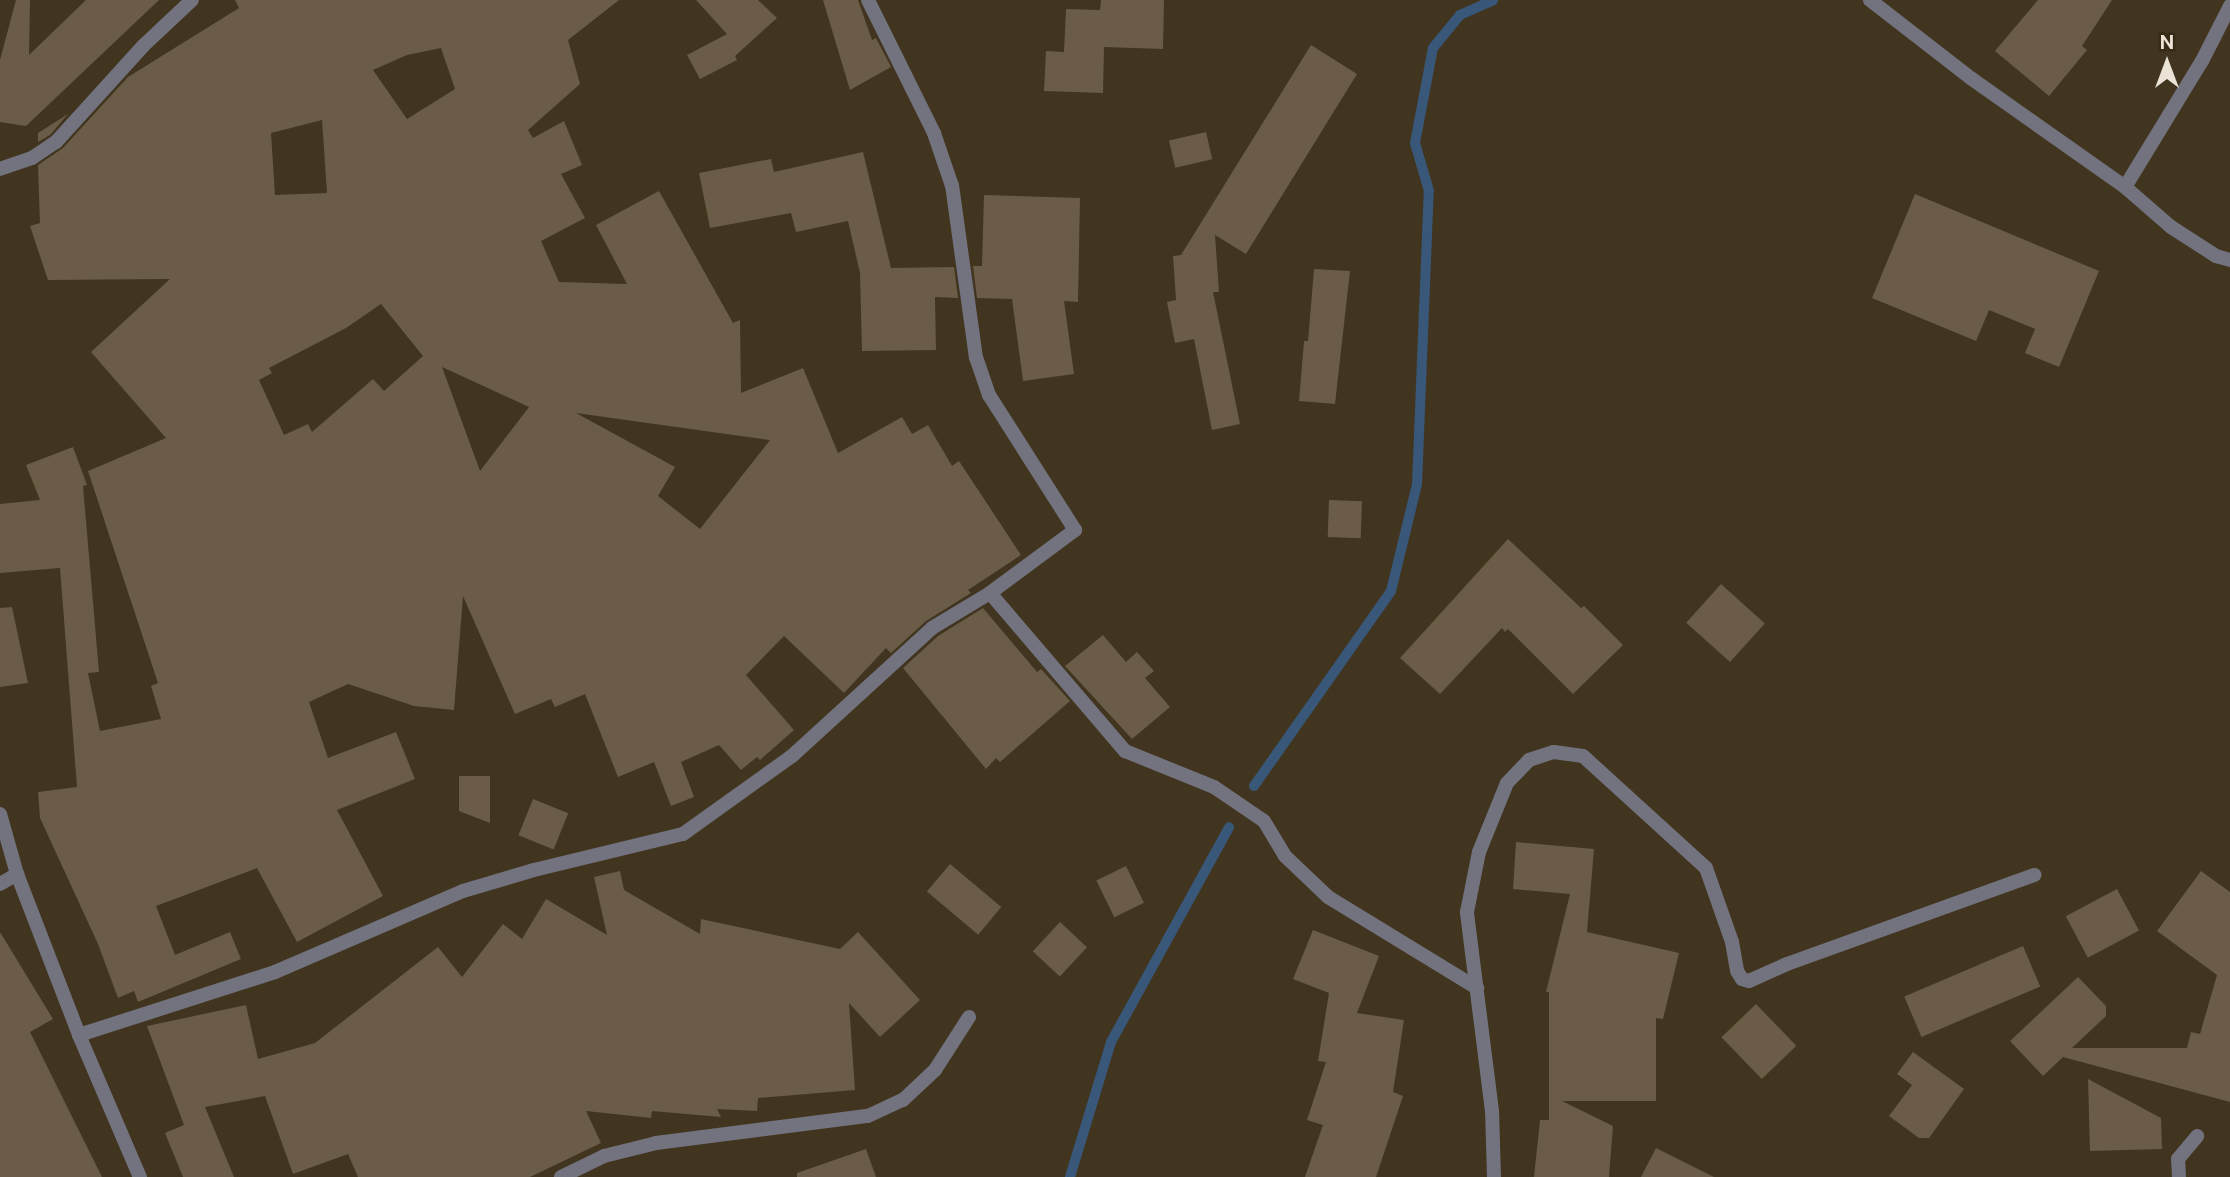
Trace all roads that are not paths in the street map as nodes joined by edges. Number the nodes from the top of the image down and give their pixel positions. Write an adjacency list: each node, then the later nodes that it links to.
1 (192, 0): 5 (street)
2 (868, 0): 8 (street)
3 (1870, 0): 6 (street)
4 (2230, 6): 6 (street)
5 (0, 169)
6 (2125, 187): 7 (street)
7 (2230, 260)
8 (990, 593): 13 (street); 15 (street)
9 (0, 814): 10 (street)
10 (17, 874): 12 (street); 15 (street)
11 (2034, 875): 13 (street)
12 (0, 884)
13 (1477, 988): 19 (street)
14 (969, 1017): 18 (street)
15 (79, 1035): 17 (street)
16 (2197, 1136): 20 (street)
17 (140, 1177)
18 (561, 1177)
19 (1494, 1177)
20 (2179, 1177)

